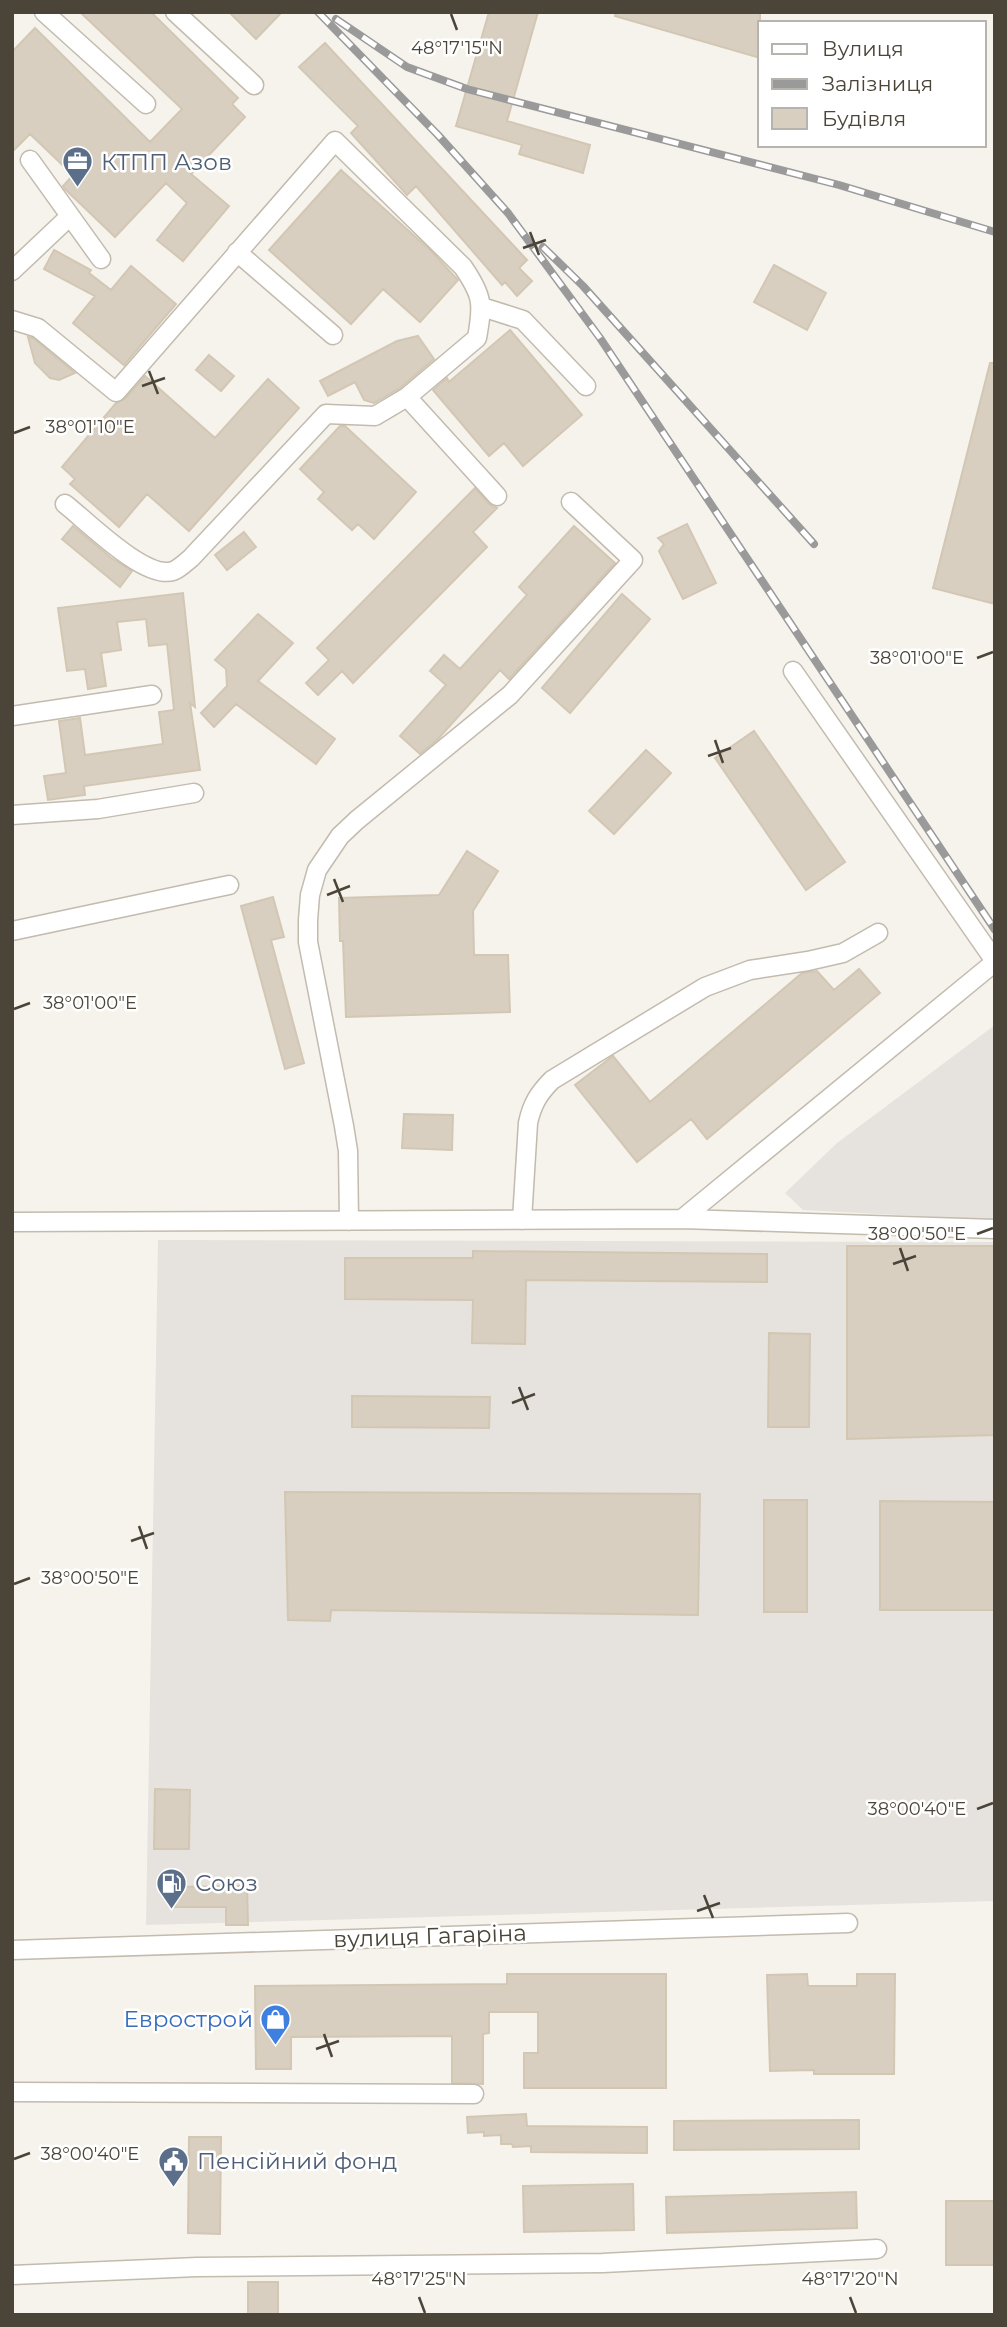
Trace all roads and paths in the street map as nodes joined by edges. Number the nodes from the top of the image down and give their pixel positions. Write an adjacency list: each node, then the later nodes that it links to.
1 (44, 12): 4 (street)
2 (176, 12): 3 (street)
3 (254, 85)
4 (146, 104)
5 (30, 160): 6 (street)
6 (69, 217): 8 (street); 9 (street)
7 (237, 252): 10 (street); 11 (street); 12 (street)
8 (101, 260)
9 (12, 271)
10 (482, 307): 13 (street); 14 (street)
11 (12, 320)
12 (333, 335)
13 (586, 386)
14 (407, 397): 15 (street); 17 (street)
15 (497, 496)
16 (571, 502): 29 (street)
17 (65, 503)
18 (793, 671): 26 (street)
19 (152, 695): 20 (street)
20 (12, 716)
21 (194, 793): 22 (street)
22 (12, 815)
23 (229, 885): 24 (street)
24 (12, 931)
25 (878, 933): 28 (street)
26 (995, 961): 27 (street)
27 (682, 1219): 28 (street); 31 (street)
28 (522, 1220): 29 (street)
29 (349, 1221): 30 (street)
30 (12, 1222)
31 (995, 1229)
32 (848, 1923): 33 (street, вулиця Гагаріна)
33 (12, 1950)
34 (12, 2092): 35 (street)
35 (474, 2094)
36 (877, 2249): 37 (street)
37 (12, 2275)

